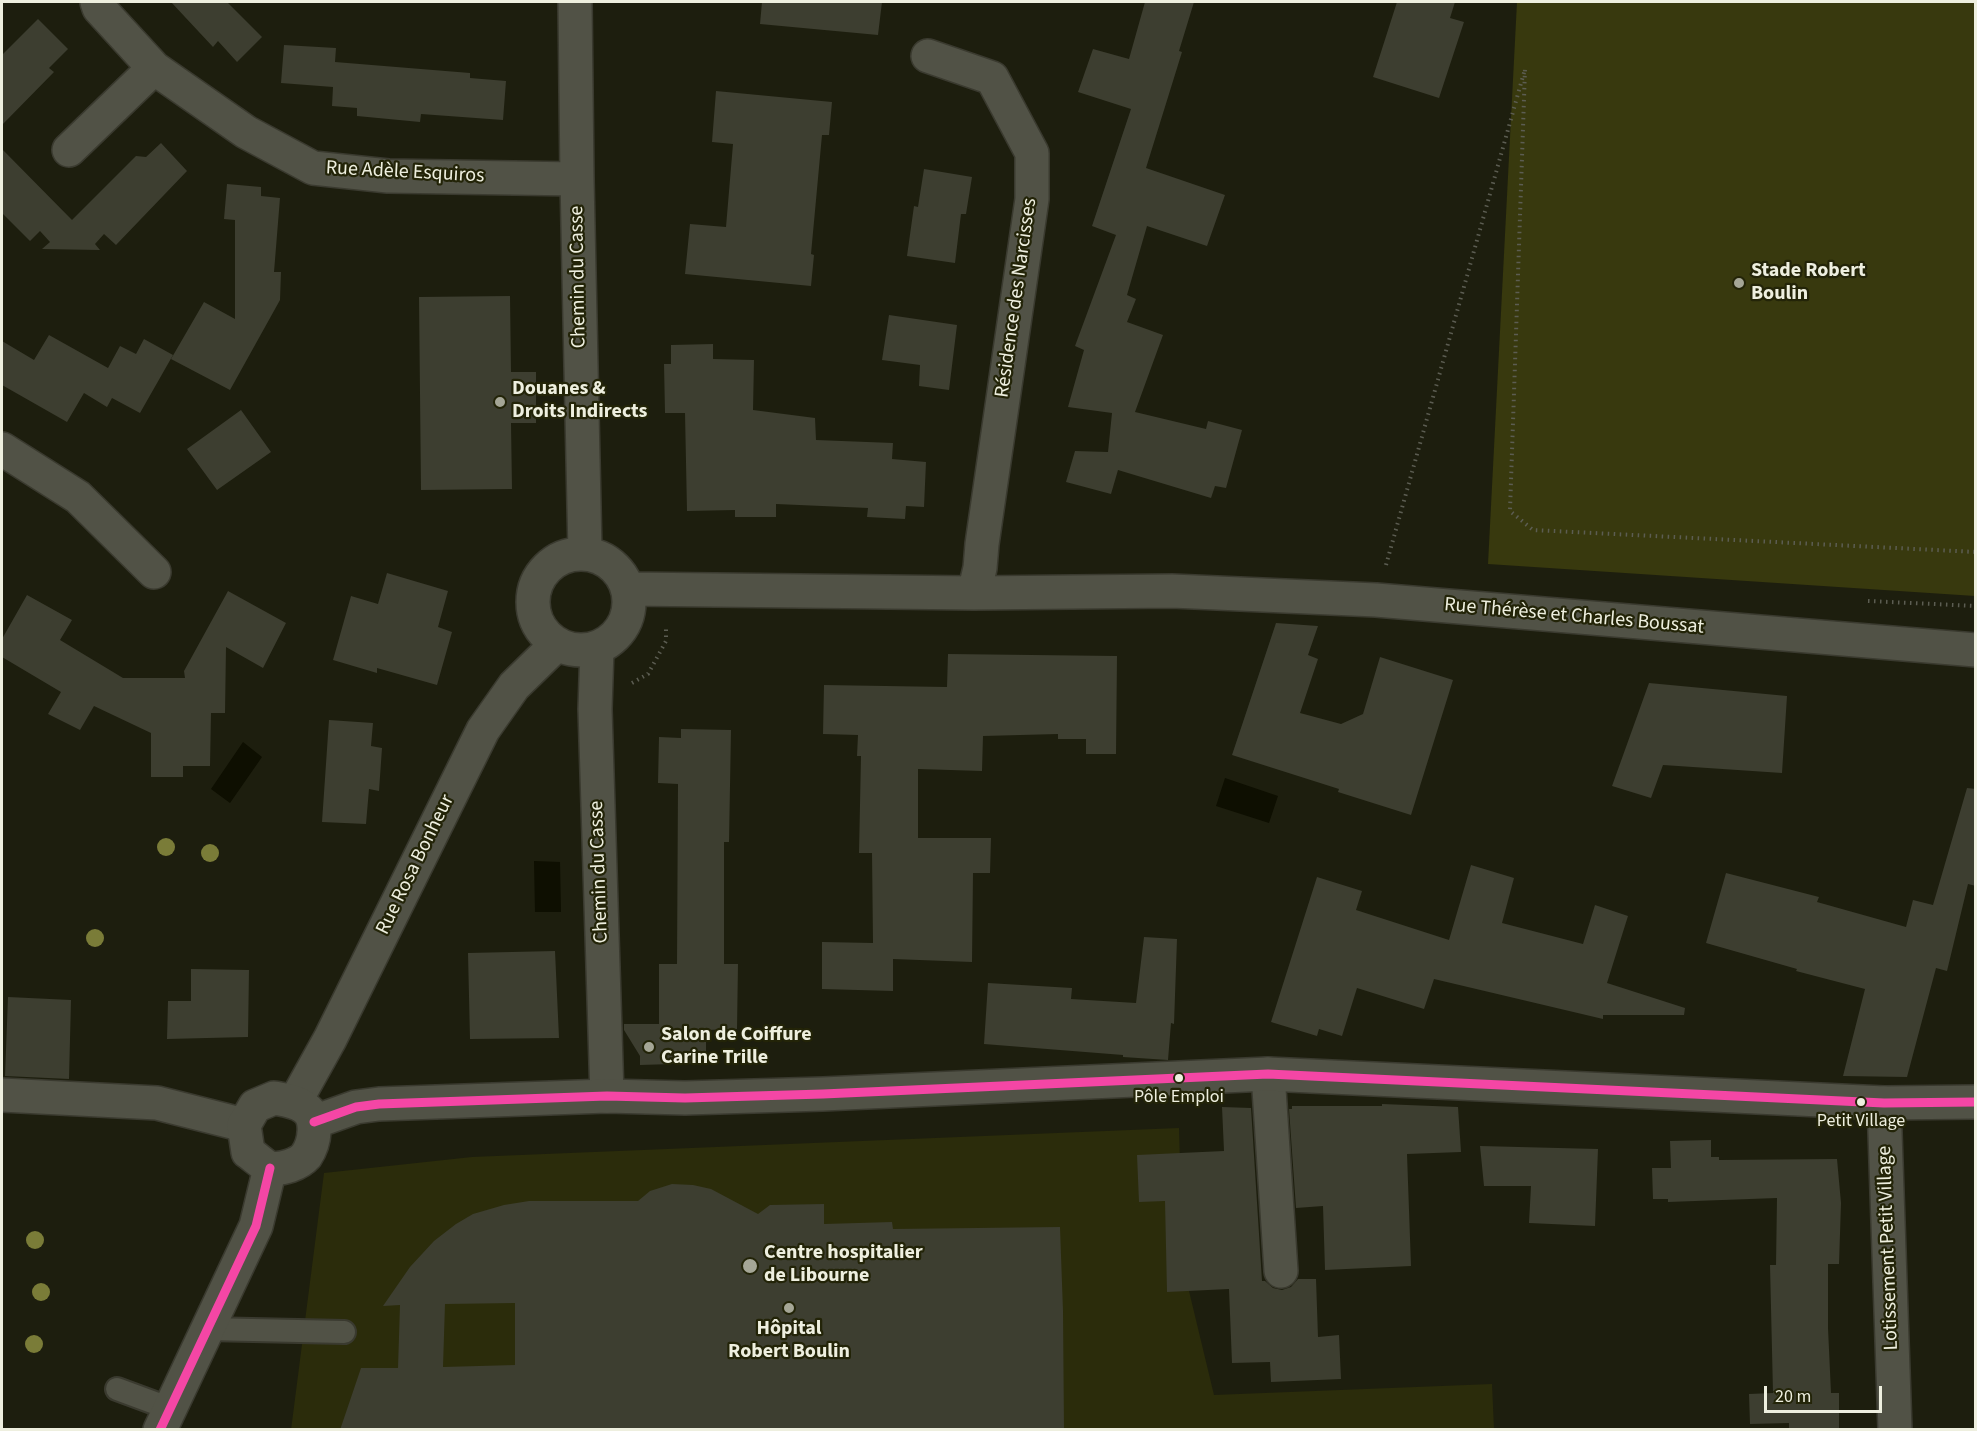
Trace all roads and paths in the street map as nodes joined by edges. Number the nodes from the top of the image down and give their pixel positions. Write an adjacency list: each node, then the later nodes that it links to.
1 (97, 2): 4 (street, Rue Adèle Esquiros)
2 (575, 2): 6 (street, Chemin du Casse)
3 (928, 56): 13 (street, Résidence des Narcisses)
4 (154, 68): 5 (street); 6 (street, Rue Adèle Esquiros)
5 (69, 150)
6 (577, 179): 9 (street, Chemin du Casse)
7 (2, 449): 10 (street)
8 (1976, 552): 14 (path)
9 (585, 553): 12 (street); 15 (street)
10 (154, 572)
11 (668, 588): 12 (street); 13 (street); 18 (path)
12 (629, 589): 16 (street)
13 (974, 593): 14 (street, Rue Thérèse et Charles Boussat)
14 (1376, 600): 17 (street, Rue Thérèse et Charles Boussat)
15 (557, 644): 16 (street); 24 (street, Rue Rosa Bonheur)
16 (597, 648): 18 (street, Chemin du Casse)
17 (1976, 650)
18 (595, 697): 21 (street, Chemin du Casse)
19 (1268, 1074): 21 (street); 22 (street); 27 (street)
20 (2, 1095): 25 (street)
21 (607, 1096): 24 (street)
22 (1884, 1102): 23 (street); 32 (street, Lotissement Petit Village)
23 (1976, 1102)
24 (305, 1112): 25 (street); 26 (street)
25 (244, 1125): 26 (street)
26 (270, 1168): 28 (street)
27 (1281, 1271)
28 (207, 1329): 29 (lane); 31 (street)
29 (344, 1332)
30 (117, 1389): 31 (lane)
31 (165, 1419)
32 (1895, 1430)

